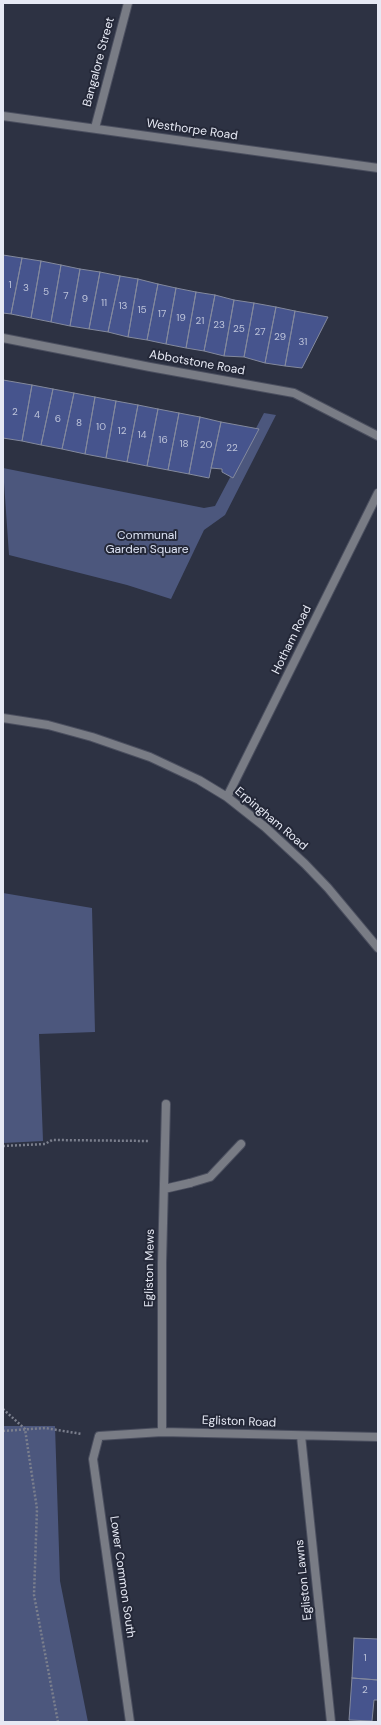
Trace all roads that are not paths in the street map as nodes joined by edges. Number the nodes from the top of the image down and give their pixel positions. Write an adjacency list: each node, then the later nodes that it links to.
1 (128, 3): 3 (street, Bangalore Street)
2 (3, 116): 3 (street, Westhorpe Road)
3 (95, 128): 4 (street, Westhorpe Road)
4 (378, 168)
5 (3, 338): 6 (street, Abbotstone Road)
6 (378, 436)
7 (378, 493): 9 (street, Hotham Road)
8 (3, 718): 9 (street, Erpingham Road)
9 (227, 797): 10 (street, Erpingham Road)
10 (378, 948)
11 (166, 1104): 13 (street, Egliston Mews)
12 (241, 1144): 13 (street)
13 (164, 1189): 14 (street, Egliston Mews)
14 (162, 1432): 15 (street, Egliston Road); 16 (street, Egliston Road)
15 (99, 1436): 18 (street, Lower Common South)
16 (301, 1436): 17 (street, Egliston Road); 19 (street, Egliston Lawns)
17 (378, 1437)
18 (130, 1722)
19 (331, 1722)

